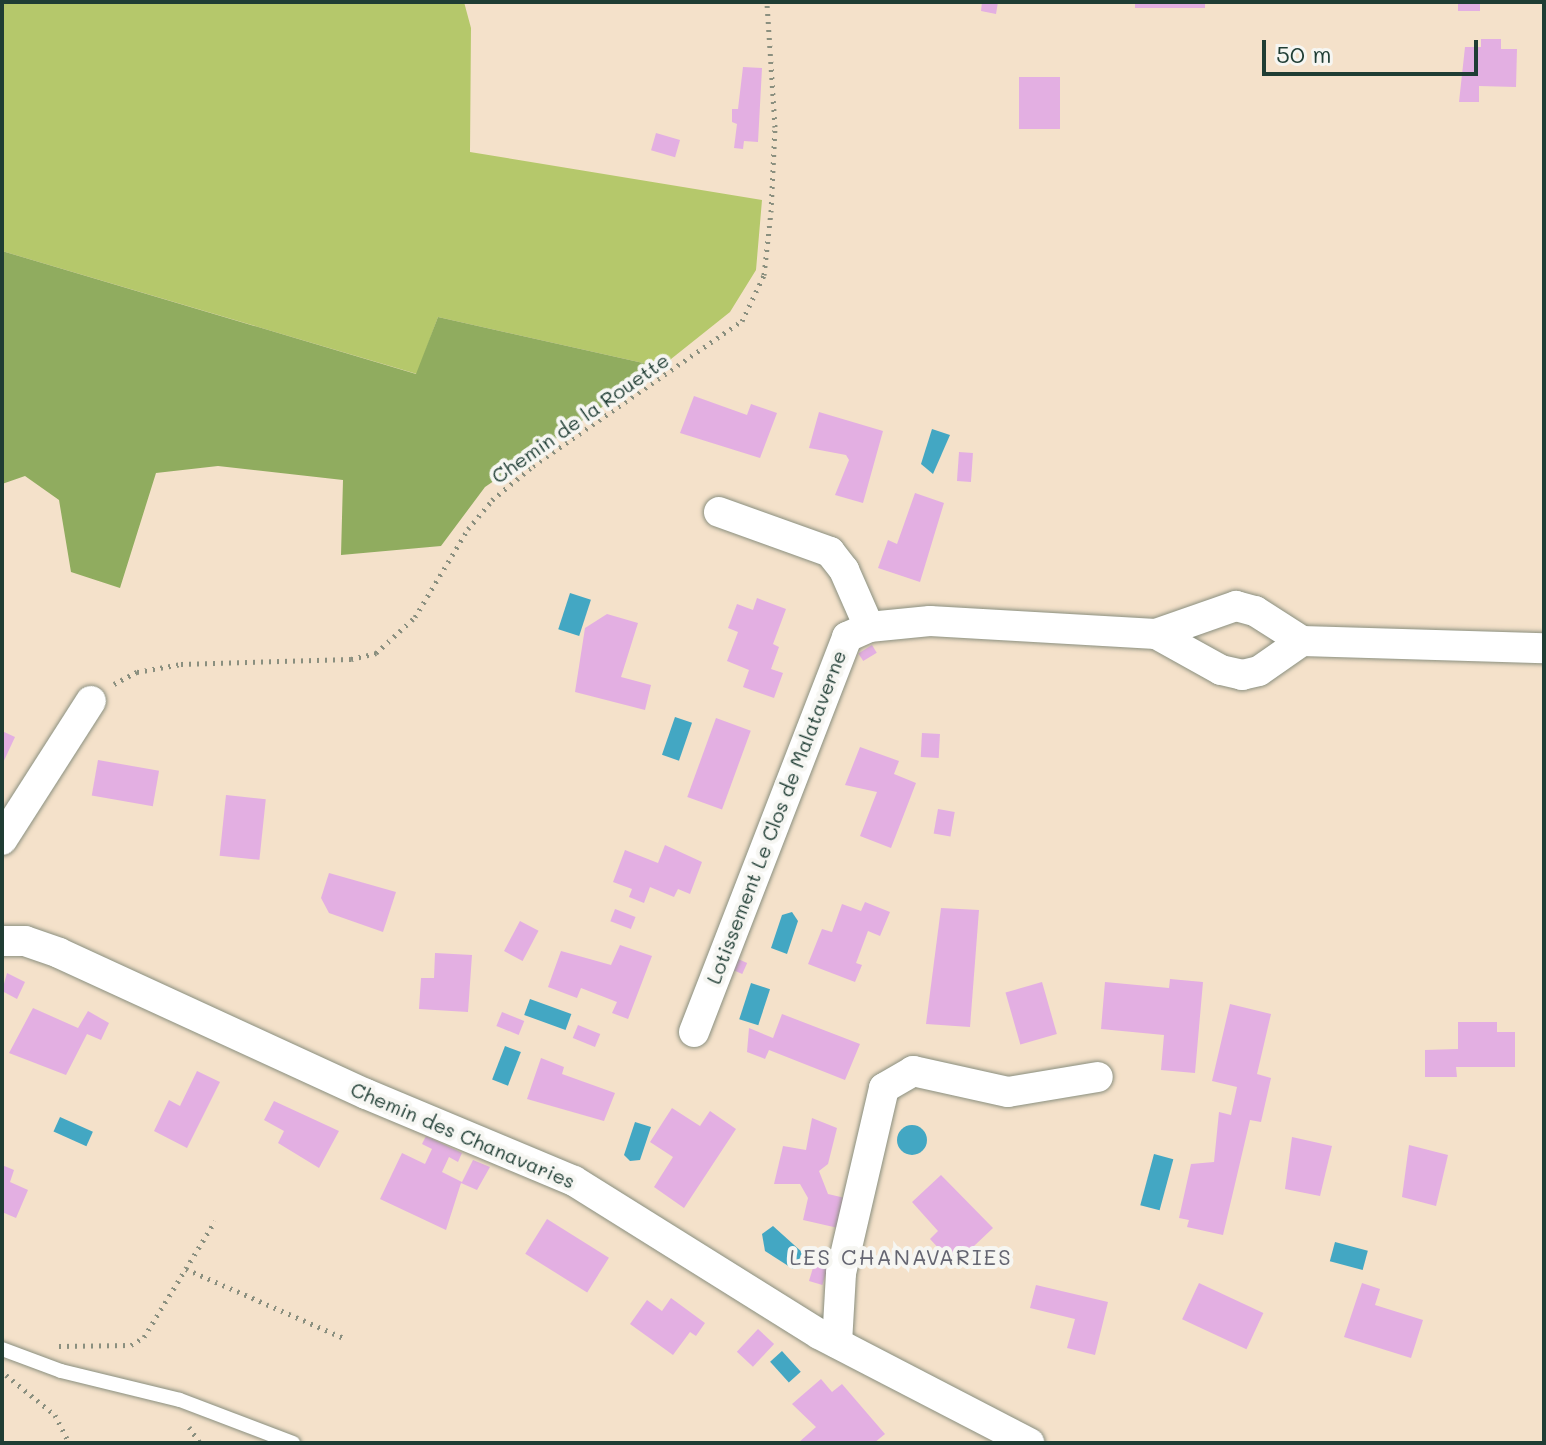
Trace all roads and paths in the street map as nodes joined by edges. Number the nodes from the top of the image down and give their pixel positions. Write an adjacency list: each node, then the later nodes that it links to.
1 (767, 2): 7 (path, Chemin de la Rouette)
2 (719, 512): 3 (street)
3 (869, 627): 4 (street); 10 (street, Lotissement Le Clos de Malataverne)
4 (1156, 634): 5 (street); 5 (street)
5 (1302, 641): 6 (street)
6 (1544, 648)
7 (91, 701): 8 (street)
8 (2, 840)
9 (10, 936): 15 (street, Chemin des Chanavaries)
10 (694, 1032)
11 (1098, 1077): 15 (street)
12 (215, 1221): 13 (path)
13 (186, 1269): 14 (path); 17 (path)
14 (344, 1338)
15 (837, 1343): 21 (street, Chemin des Chanavaries)
16 (2, 1349): 17 (lane)
17 (19, 1356): 20 (lane)
18 (2, 1372): 19 (path)
19 (69, 1443)
20 (293, 1443)
21 (1029, 1443)

